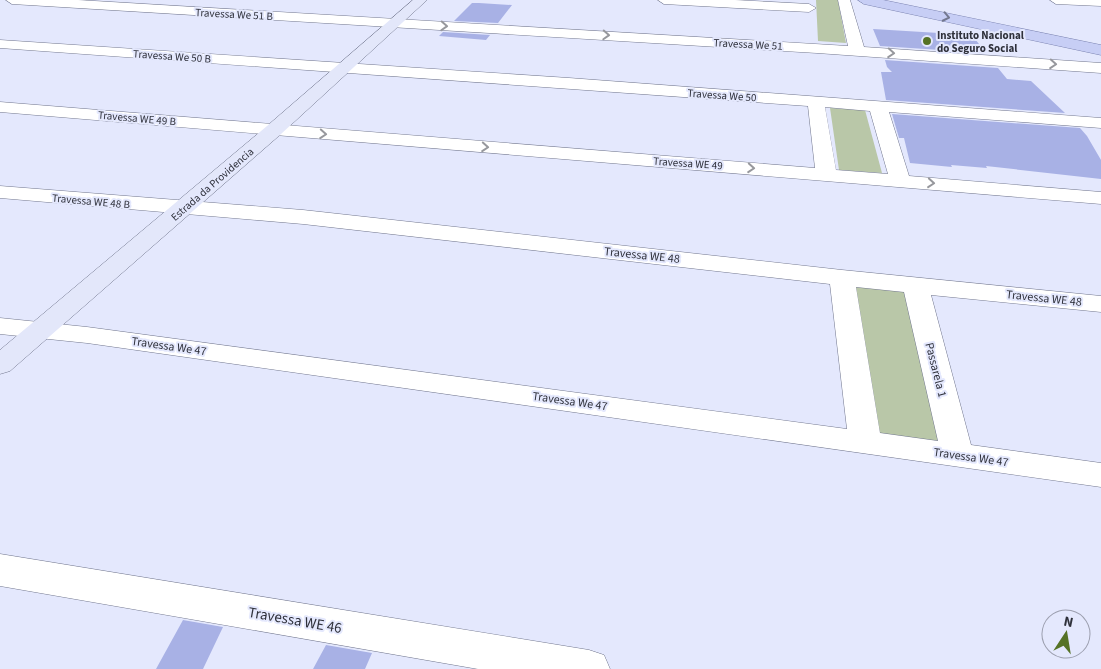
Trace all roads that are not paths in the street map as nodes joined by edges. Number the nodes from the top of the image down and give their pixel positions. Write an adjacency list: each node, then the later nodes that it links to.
1 (12, 0): 9 (street, Travessa We 51 B)
2 (421, 0): 9 (main road, Estrada da Providencia)
3 (664, 0): 8 (street)
4 (844, 0): 12 (street)
5 (864, 0): 13 (main road, one-way to 13)
6 (1056, 0): 7 (street)
7 (1101, 2)
8 (808, 4): 11 (street)
9 (395, 23): 11 (street, Travessa We 51, one-way to 11); 14 (main road, Estrada da Providencia)
10 (0, 44): 14 (street, Travessa We 50 B)
11 (817, 48): 12 (street, Travessa We 51)
12 (856, 50): 15 (street, Travessa We 51, one-way to 15)
13 (1101, 50)
14 (344, 68): 16 (street, Travessa We 50); 20 (main road, Estrada da Providencia)
15 (1101, 68)
16 (816, 103): 18 (street, Travessa We 50); 21 (street)
17 (0, 106): 20 (street, Travessa WE 49 B)
18 (878, 107): 19 (street, Travessa We 50); 22 (street)
19 (1101, 123)
20 (274, 130): 21 (street, Travessa WE 49, one-way to 21); 25 (main road, Estrada da Providencia)
21 (826, 174): 22 (street, Travessa WE 49)
22 (900, 180): 24 (street, Travessa WE 49, one-way to 24)
23 (0, 192): 25 (street, Travessa WE 48 B)
24 (1101, 198)
25 (182, 209): 26 (street, Travessa WE 48); 30 (main road, Estrada da Providencia)
26 (842, 278): 27 (street, Travessa WE 48); 32 (street)
27 (915, 284): 28 (street, Travessa WE 48); 33 (street, Passarela 1)
28 (1101, 304)
29 (0, 326): 30 (street, Travessa We 47)
30 (40, 331): 31 (main road, Estrada da Providencia); 32 (street, Travessa We 47)
31 (0, 365)
32 (865, 442): 33 (street, Travessa We 47)
33 (958, 456): 34 (street, Travessa We 47)
34 (1101, 474)
35 (0, 570): 36 (street, Travessa WE 46)
36 (589, 669)

